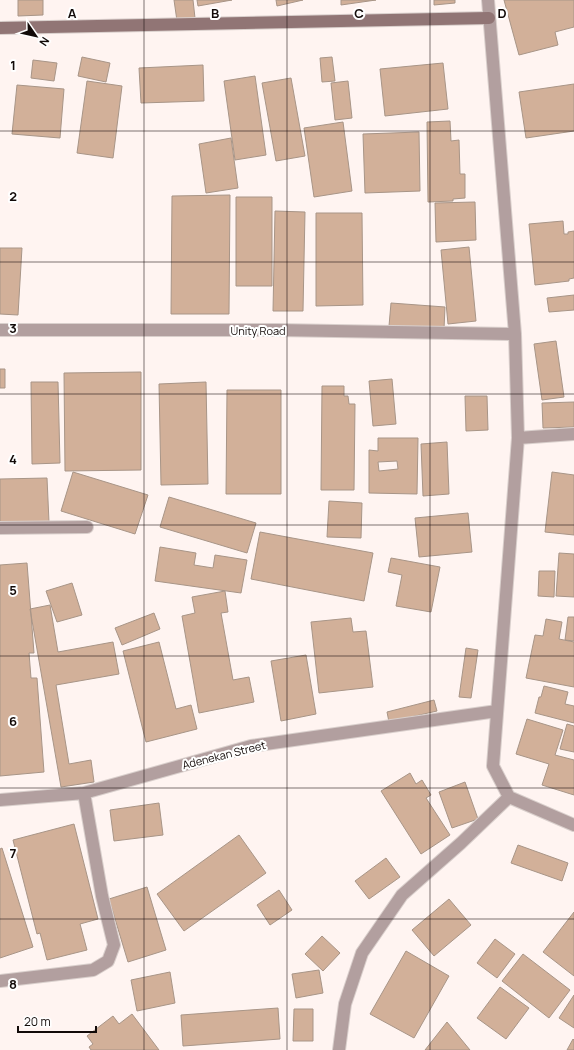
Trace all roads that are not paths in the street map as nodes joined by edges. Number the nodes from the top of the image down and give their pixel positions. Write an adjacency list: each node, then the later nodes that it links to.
1 (488, 0): 2 (street)
2 (489, 18): 3 (street); 5 (street)
3 (0, 28)
4 (0, 330): 5 (street, Unity Road)
5 (515, 334): 7 (street)
6 (574, 434): 7 (street)
7 (518, 438): 10 (street)
8 (87, 527): 9 (street)
9 (0, 528)
10 (497, 711): 11 (street, Adenekan Street); 12 (street)
11 (84, 793): 13 (street, Adenekan Street); 15 (street)
12 (509, 797): 14 (street); 16 (street)
13 (0, 800)
14 (574, 825)
15 (0, 981)
16 (339, 1050)

